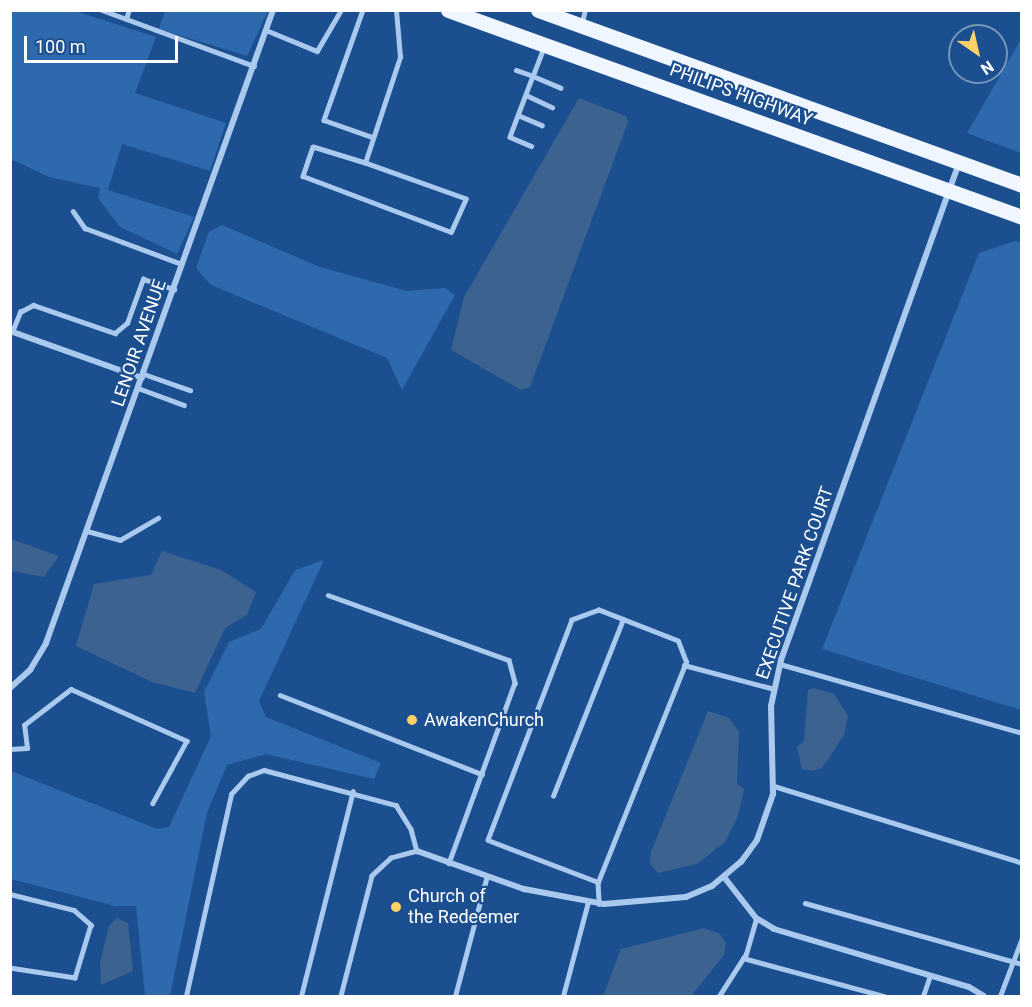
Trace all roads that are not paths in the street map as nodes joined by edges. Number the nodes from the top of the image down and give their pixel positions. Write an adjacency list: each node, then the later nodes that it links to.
1 (102, 10): 10 (lane)
2 (129, 10): 10 (lane)
3 (273, 10): 12 (street, LENOIR AVENUE)
4 (340, 10): 12 (lane)
5 (363, 10): 22 (lane)
6 (396, 10): 22 (lane)
7 (448, 10): 13 (main road, PHILIPS HIGHWAY)
8 (538, 10): 11 (main road, PHILIPS HIGHWAY)
9 (585, 10): 11 (lane)
10 (126, 19): 14 (lane)
11 (581, 26): 24 (main road, PHILIPS HIGHWAY)
12 (267, 30): 14 (street, LENOIR AVENUE)
13 (545, 45): 16 (lane); 27 (main road, PHILIPS HIGHWAY)
14 (254, 66): 30 (street, LENOIR AVENUE)
15 (516, 70): 16 (lane)
16 (533, 76): 17 (lane); 18 (lane)
17 (561, 88)
18 (526, 95): 19 (lane); 20 (lane)
19 (552, 107)
20 (518, 115): 21 (lane); 23 (lane)
21 (542, 125)
22 (372, 137): 25 (lane)
23 (531, 146)
24 (960, 162): 26 (main road, PHILIPS HIGHWAY); 27 (street, EXECUTIVE PARK COURT)
25 (365, 163): 25 (lane)
26 (1022, 184)
27 (950, 191): 29 (main road, PHILIPS HIGHWAY); 41 (street, EXECUTIVE PARK COURT)
28 (73, 211): 30 (lane)
29 (1022, 217)
30 (182, 264): 31 (street, LENOIR AVENUE)
31 (174, 289): 32 (lane); 33 (street, LENOIR AVENUE)
32 (11, 332): 33 (street)
33 (143, 376): 34 (street, LENOIR AVENUE); 35 (lane)
34 (138, 388): 36 (lane); 38 (street, LENOIR AVENUE)
35 (190, 390)
36 (184, 405)
37 (158, 518): 38 (lane)
38 (87, 531): 43 (street, LENOIR AVENUE)
39 (328, 595): 48 (lane)
40 (623, 619): 42 (lane); 51 (lane); 58 (lane)
41 (780, 664): 44 (street, EXECUTIVE PARK COURT); 46 (lane)
42 (684, 665): 44 (lane); 58 (lane)
43 (10, 688)
44 (774, 688): 49 (street, EXECUTIVE PARK COURT)
45 (280, 695): 48 (lane)
46 (1022, 733)
47 (10, 749): 52 (lane)
48 (482, 774): 54 (lane)
49 (774, 786): 55 (lane); 57 (street, EXECUTIVE PARK COURT)
50 (353, 791): 53 (lane); 70 (lane); 71 (lane)
51 (553, 796)
52 (153, 803)
53 (417, 851): 54 (street, EXECUTIVE PARK COURT); 72 (lane)
54 (449, 862): 56 (street, EXECUTIVE PARK COURT)
55 (1022, 863)
56 (487, 876): 60 (street, EXECUTIVE PARK COURT); 73 (lane)
57 (724, 877): 62 (street, EXECUTIVE PARK COURT); 63 (street)
58 (598, 882): 62 (lane)
59 (10, 894): 68 (lane)
60 (588, 902): 62 (street, EXECUTIVE PARK COURT); 74 (lane)
61 (805, 903): 66 (lane)
62 (599, 904)
63 (756, 918): 65 (lane); 69 (street)
64 (1022, 938): 66 (lane)
65 (743, 958): 75 (lane); 76 (lane)
66 (1015, 962): 67 (lane); 79 (lane)
67 (1022, 964)
68 (10, 968)
69 (930, 976): 77 (lane); 78 (street)
70 (186, 996)
71 (301, 996)
72 (341, 996)
73 (455, 996)
74 (563, 996)
75 (720, 996)
76 (884, 996)
77 (923, 996)
78 (984, 996)
79 (1000, 996)

